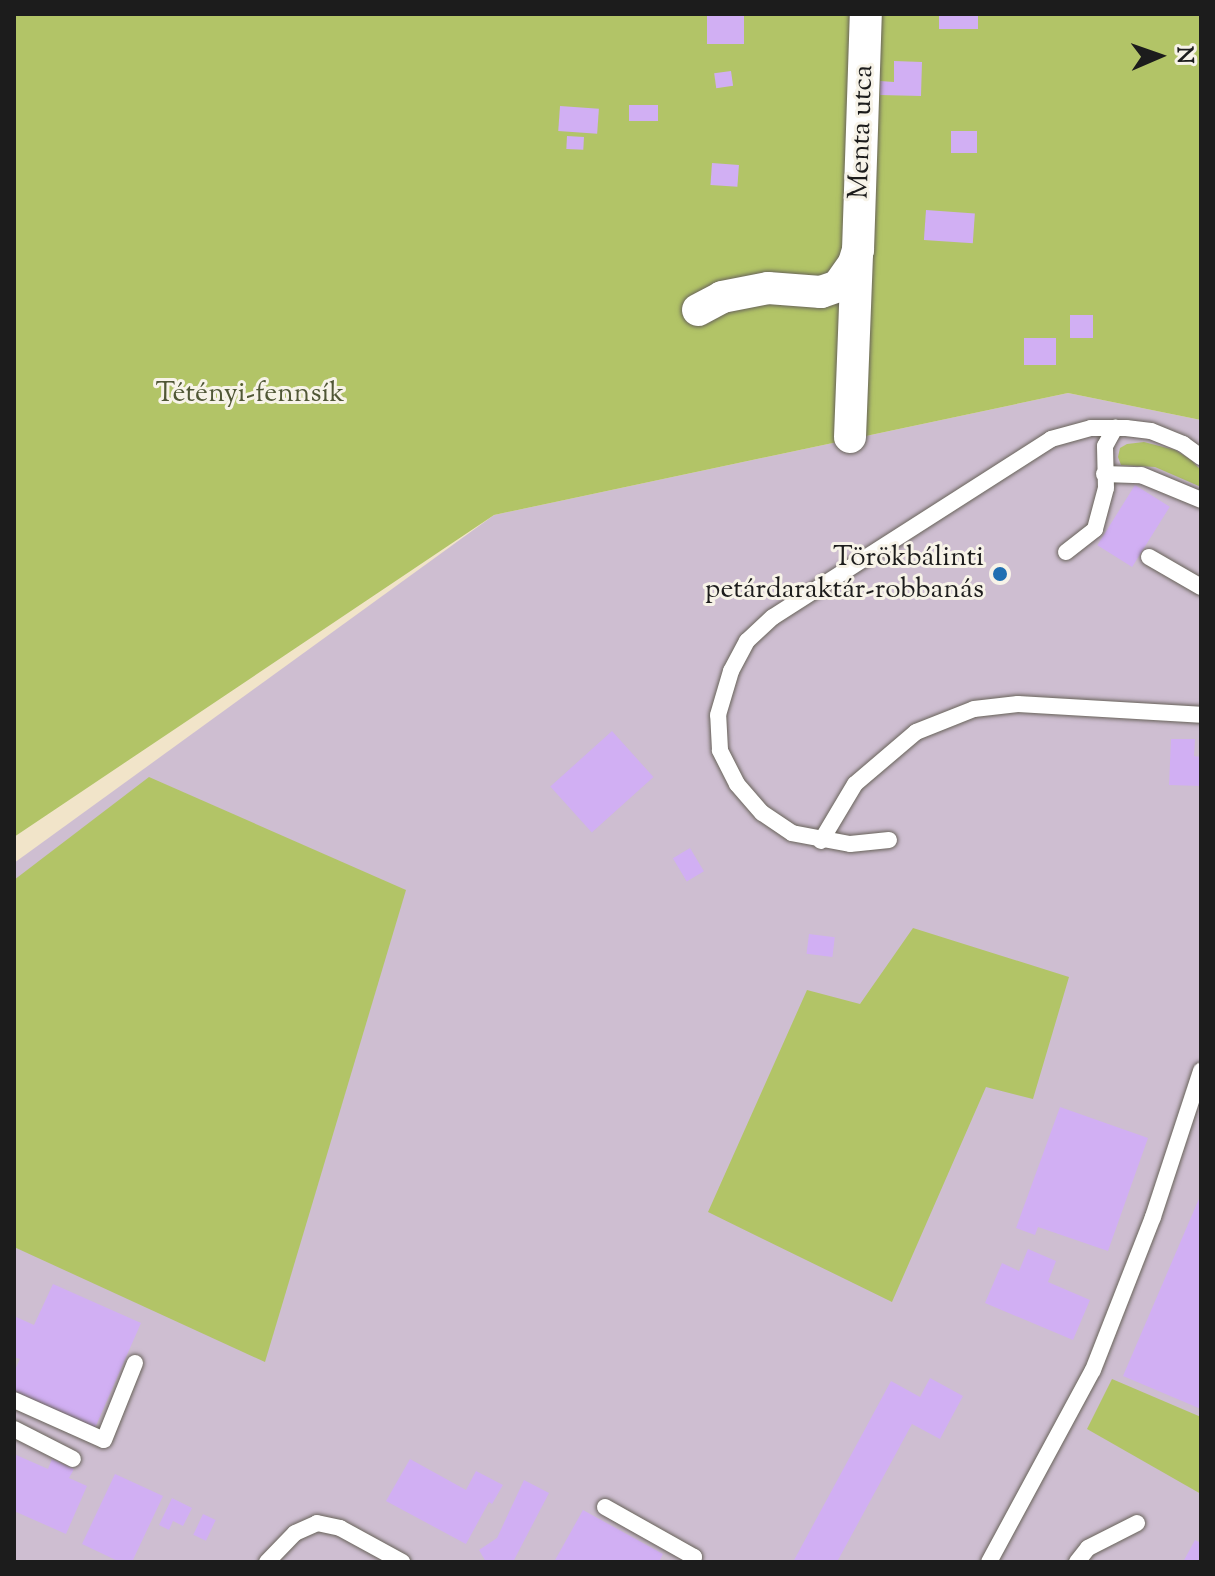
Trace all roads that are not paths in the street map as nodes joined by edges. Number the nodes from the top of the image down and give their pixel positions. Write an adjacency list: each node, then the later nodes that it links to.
1 (866, 14): 2 (street, Menta utca)
2 (852, 262): 3 (street); 5 (street, Menta utca)
3 (698, 310)
4 (1115, 428): 6 (lane); 7 (lane); 14 (lane)
5 (850, 437)
6 (1201, 457)
7 (1104, 474): 8 (lane); 9 (lane)
8 (1201, 500)
9 (1066, 552)
10 (1149, 557): 11 (lane)
11 (1201, 587)
12 (1201, 715): 14 (lane)
13 (889, 840): 14 (lane)
14 (821, 841)
15 (1201, 1071): 26 (lane)
16 (135, 1363): 17 (lane)
17 (14, 1400)
18 (14, 1429): 19 (lane)
19 (73, 1459)
20 (605, 1507): 25 (lane)
21 (1137, 1523): 27 (lane)
22 (380, 1557): 23 (lane); 24 (lane)
23 (267, 1562)
24 (402, 1562)
25 (692, 1562)
26 (989, 1562)
27 (1077, 1562)

